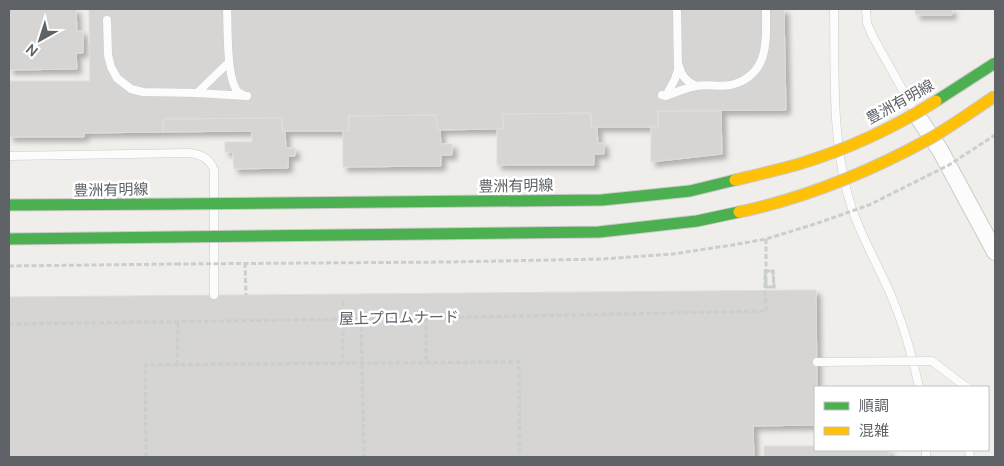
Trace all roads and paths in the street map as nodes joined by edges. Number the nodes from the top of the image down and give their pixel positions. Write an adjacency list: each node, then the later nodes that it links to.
1 (227, 9): 7 (lane)
2 (678, 9): 9 (lane)
3 (766, 9): 10 (lane)
4 (834, 9): 34 (lane)
5 (866, 9): 13 (lane)
6 (107, 20): 11 (lane)
7 (228, 63): 11 (lane); 11 (lane)
8 (995, 63): 13 (main road, 豊洲有明線, bridge)
9 (678, 64): 10 (lane); 10 (lane)
10 (696, 86)
11 (197, 92)
12 (995, 96): 14 (main road, bridge)
13 (916, 114): 14 (street); 16 (main road, 豊洲有明線, bridge)
14 (932, 137): 17 (main road, bridge); 19 (street)
15 (9, 156): 23 (lane)
16 (9, 205)
17 (9, 239)
18 (766, 239): 26 (path, 屋上プロムナード, bridge)
19 (995, 252)
20 (246, 263): 24 (path)
21 (176, 264): 22 (path)
22 (9, 266)
23 (214, 295)
24 (246, 295)
25 (343, 301): 32 (path)
26 (426, 318): 27 (path, 屋上プロムナード); 30 (path)
27 (361, 319): 28 (path, 屋上プロムナード); 37 (path)
28 (178, 322): 29 (path, 屋上プロムナード); 33 (path)
29 (9, 324)
30 (426, 362): 32 (path, bridge); 38 (path)
31 (817, 362): 35 (lane, bridge)
32 (343, 363): 33 (path)
33 (177, 365): 36 (path)
34 (919, 386)
35 (965, 386)
36 (146, 457)
37 (364, 457)
38 (520, 457)

